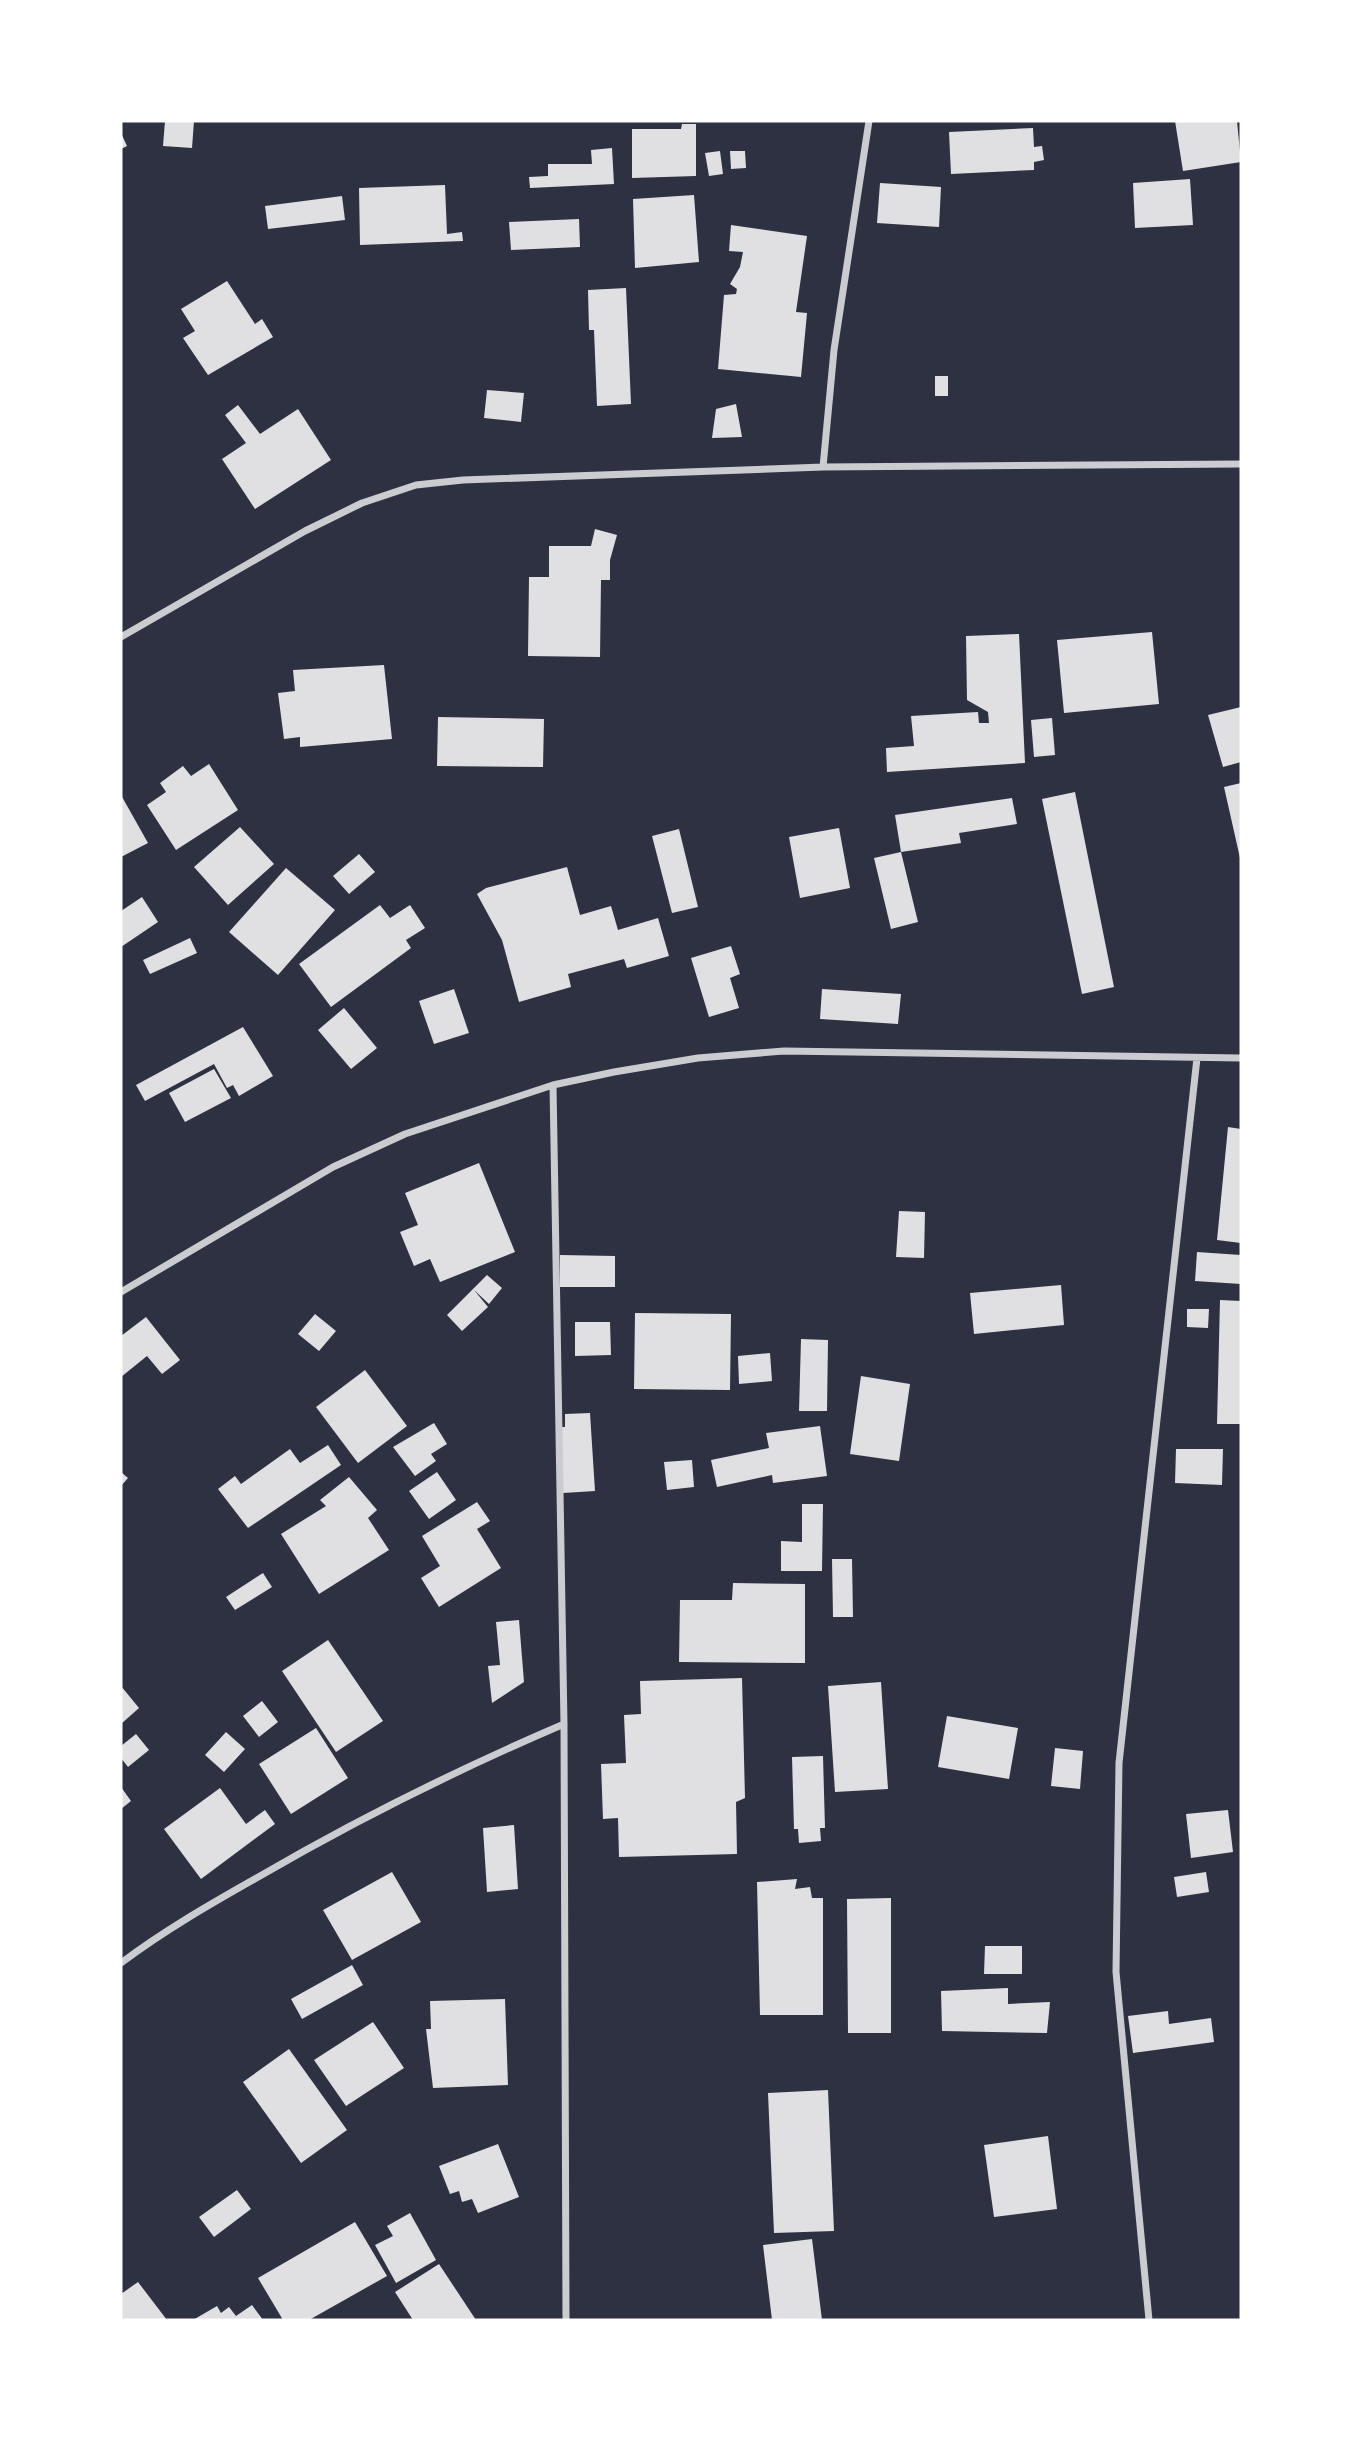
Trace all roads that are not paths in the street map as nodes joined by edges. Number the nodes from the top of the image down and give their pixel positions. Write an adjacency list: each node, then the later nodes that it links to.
1 (869, 121): 3 (street)
2 (1241, 464): 3 (street)
3 (823, 467): 4 (street)
4 (121, 637)
5 (1197, 1058): 6 (street); 7 (street); 12 (street)
6 (1241, 1058)
7 (553, 1085): 8 (street); 9 (street)
8 (121, 1292)
9 (564, 1724): 10 (street); 11 (street)
10 (121, 1963)
11 (566, 2320)
12 (1149, 2320)

